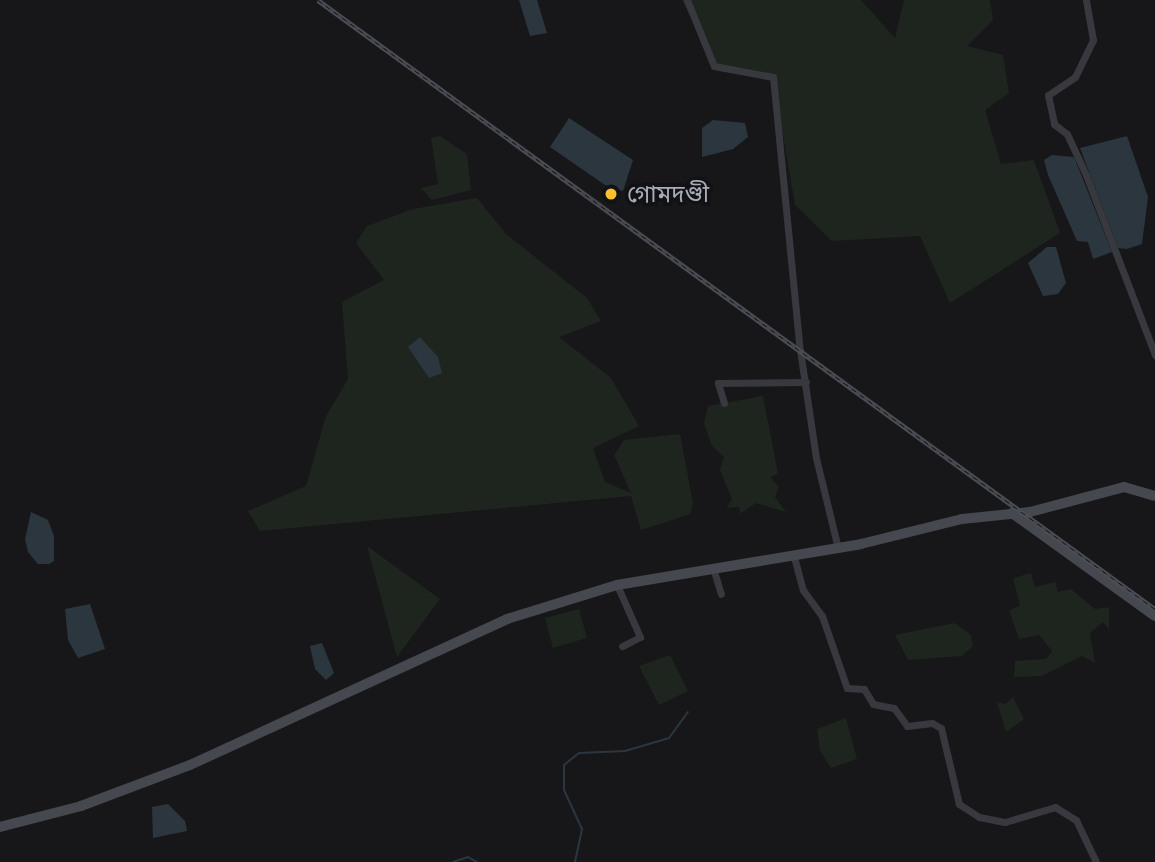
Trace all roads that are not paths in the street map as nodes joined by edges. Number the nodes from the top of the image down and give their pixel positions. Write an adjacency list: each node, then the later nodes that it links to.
1 (687, 0): 4 (street)
2 (1086, 0): 3 (street)
3 (1155, 355)
4 (806, 382): 5 (street); 8 (street)
5 (724, 403)
6 (1155, 496): 7 (main road)
7 (1012, 513): 8 (main road); 13 (main road)
8 (838, 548): 9 (main road)
9 (794, 557): 10 (main road); 16 (street)
10 (713, 568): 11 (main road); 12 (street)
11 (617, 585): 14 (street); 15 (main road)
12 (720, 594)
13 (1155, 616)
14 (622, 646)
15 (0, 827)
16 (1096, 862)

